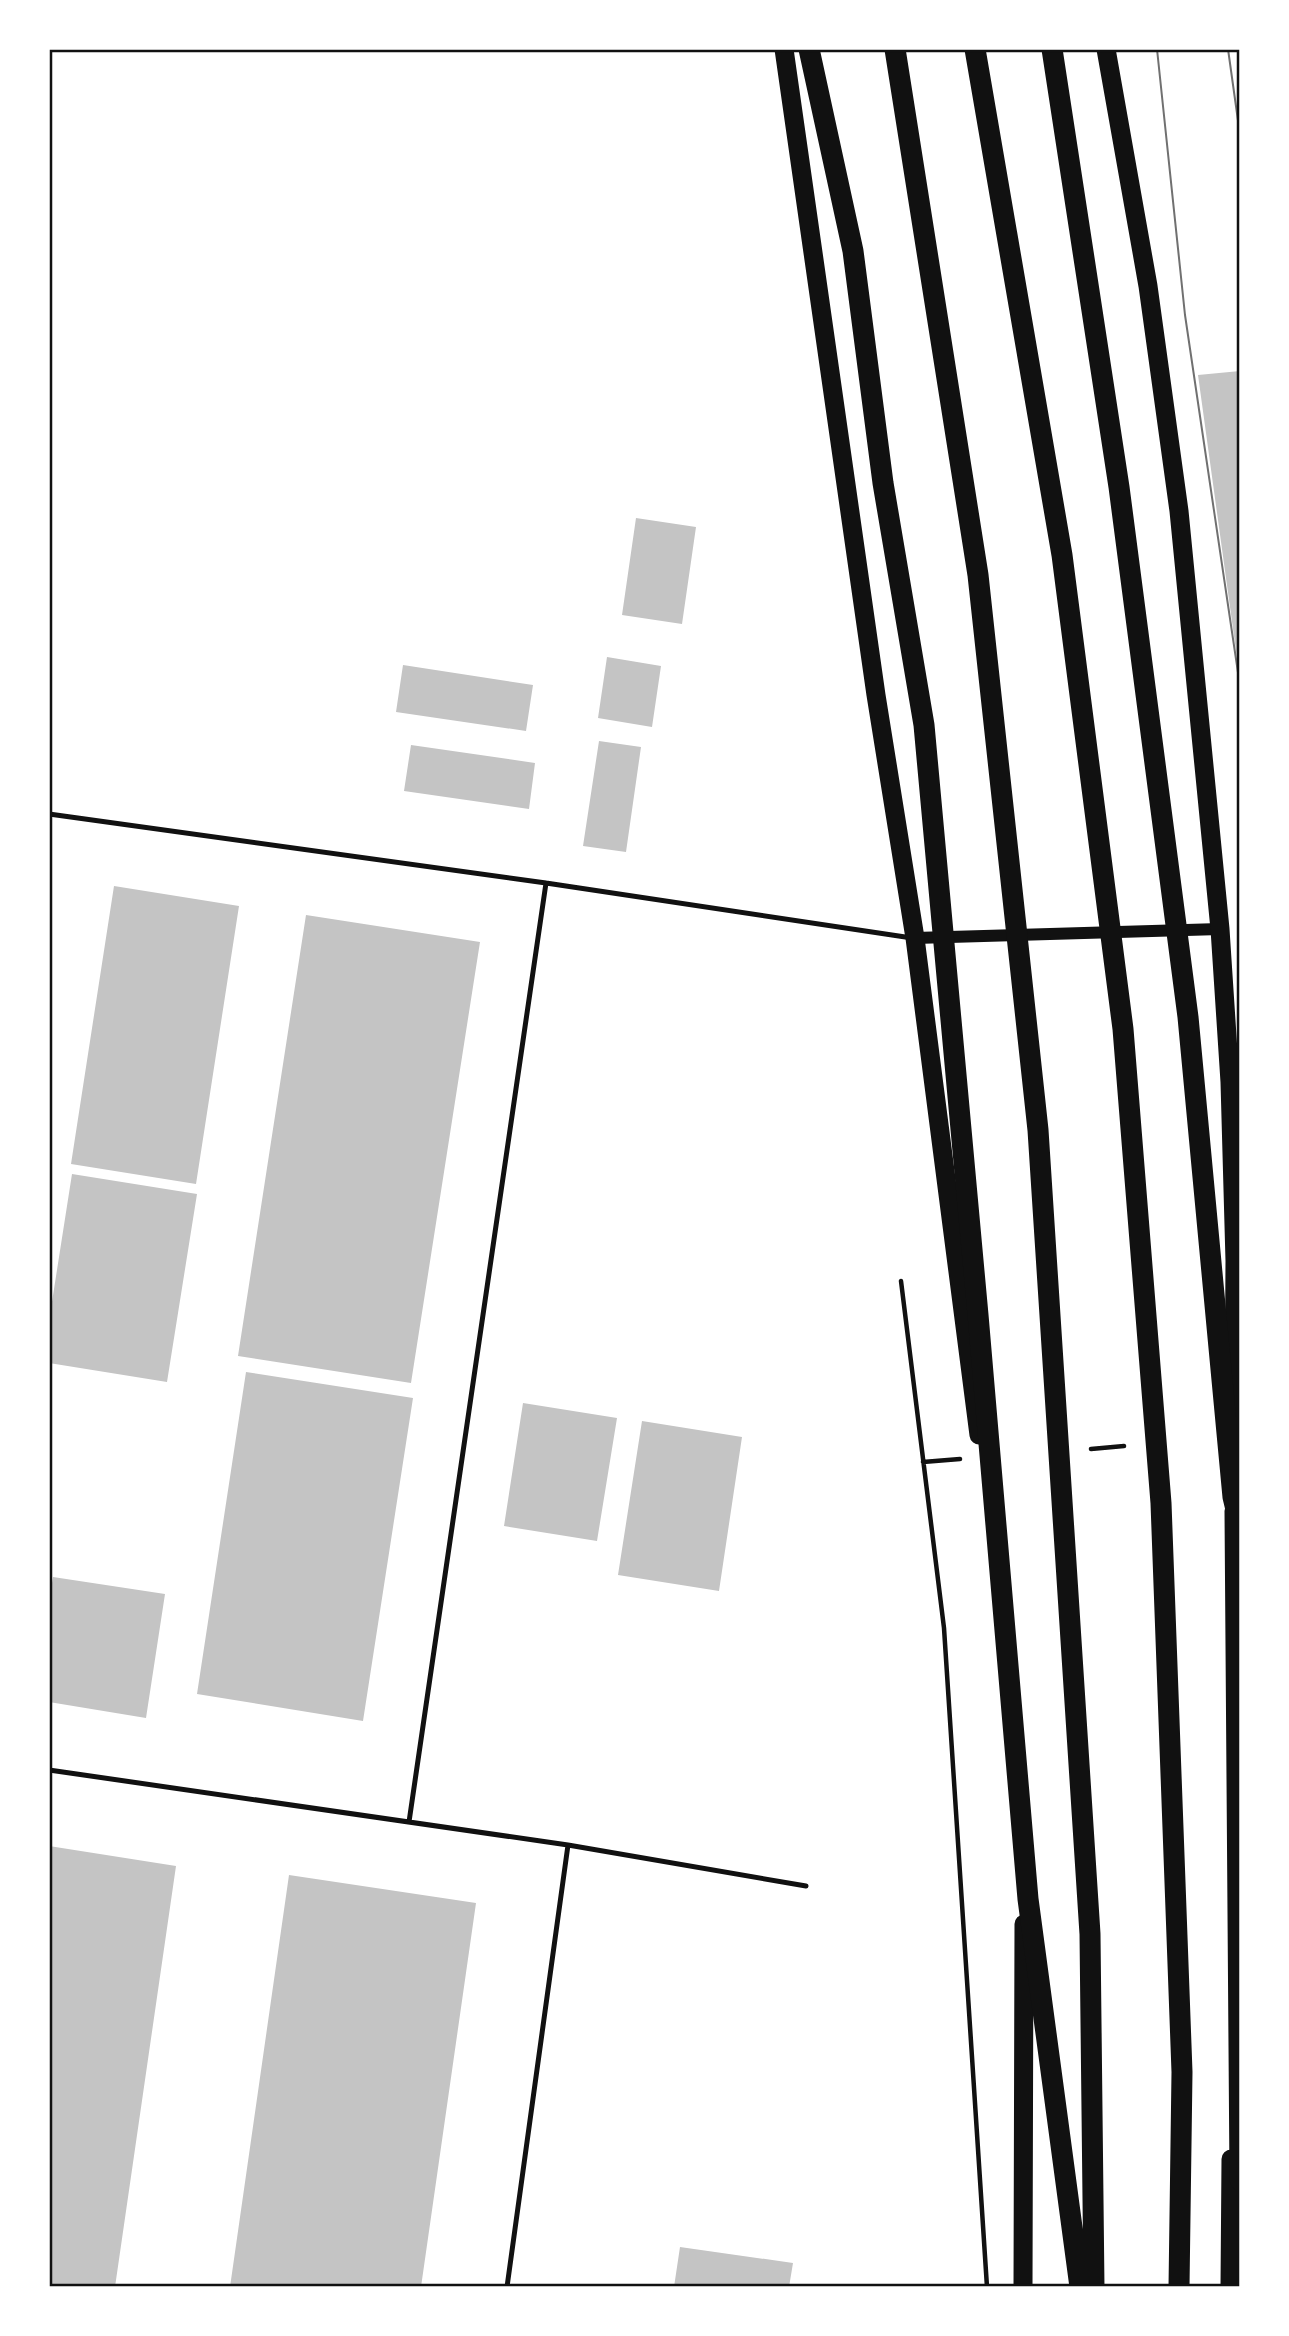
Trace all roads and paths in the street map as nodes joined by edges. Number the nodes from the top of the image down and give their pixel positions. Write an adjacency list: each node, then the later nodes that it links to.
1 (784, 49): 10 (highway)
2 (809, 49): 23 (highway)
3 (895, 49): 24 (highway)
4 (975, 49): 25 (highway)
5 (1052, 49): 13 (highway)
6 (1106, 49): 9 (highway)
7 (49, 814): 8 (lane)
8 (545, 883): 10 (lane); 16 (lane)
9 (1220, 929): 10 (street); 26 (highway)
10 (915, 938): 22 (highway)
11 (901, 1281): 14 (path)
12 (923, 1462): 14 (path)
13 (1238, 1516): 19 (highway)
14 (930, 1517): 21 (path)
15 (49, 1770): 16 (lane)
16 (409, 1822): 17 (lane)
17 (568, 1845): 18 (lane); 20 (lane)
18 (806, 1886)
19 (1240, 2180)
20 (507, 2287)
21 (987, 2287)
22 (1023, 2287)
23 (1080, 2287)
24 (1094, 2287)
25 (1179, 2287)
26 (1230, 2287)

